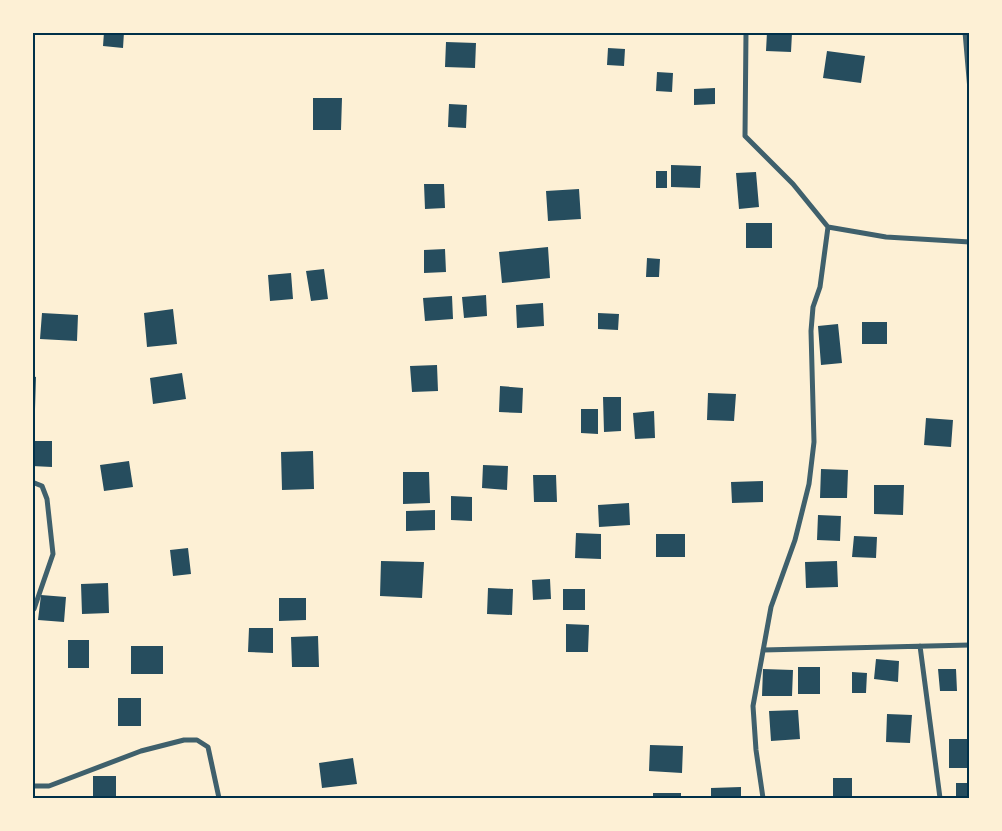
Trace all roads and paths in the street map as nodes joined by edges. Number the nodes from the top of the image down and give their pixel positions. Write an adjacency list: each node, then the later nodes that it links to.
1 (746, 32): 4 (street)
2 (965, 32): 3 (street)
3 (970, 90)
4 (828, 228): 5 (street); 11 (street)
5 (970, 242)
6 (32, 482): 7 (street)
7 (33, 609): 8 (street)
8 (32, 618)
9 (970, 645): 10 (street)
10 (920, 646): 11 (street); 15 (street)
11 (763, 650): 14 (street)
12 (32, 786): 13 (street)
13 (219, 798)
14 (763, 798)
15 (940, 798)

